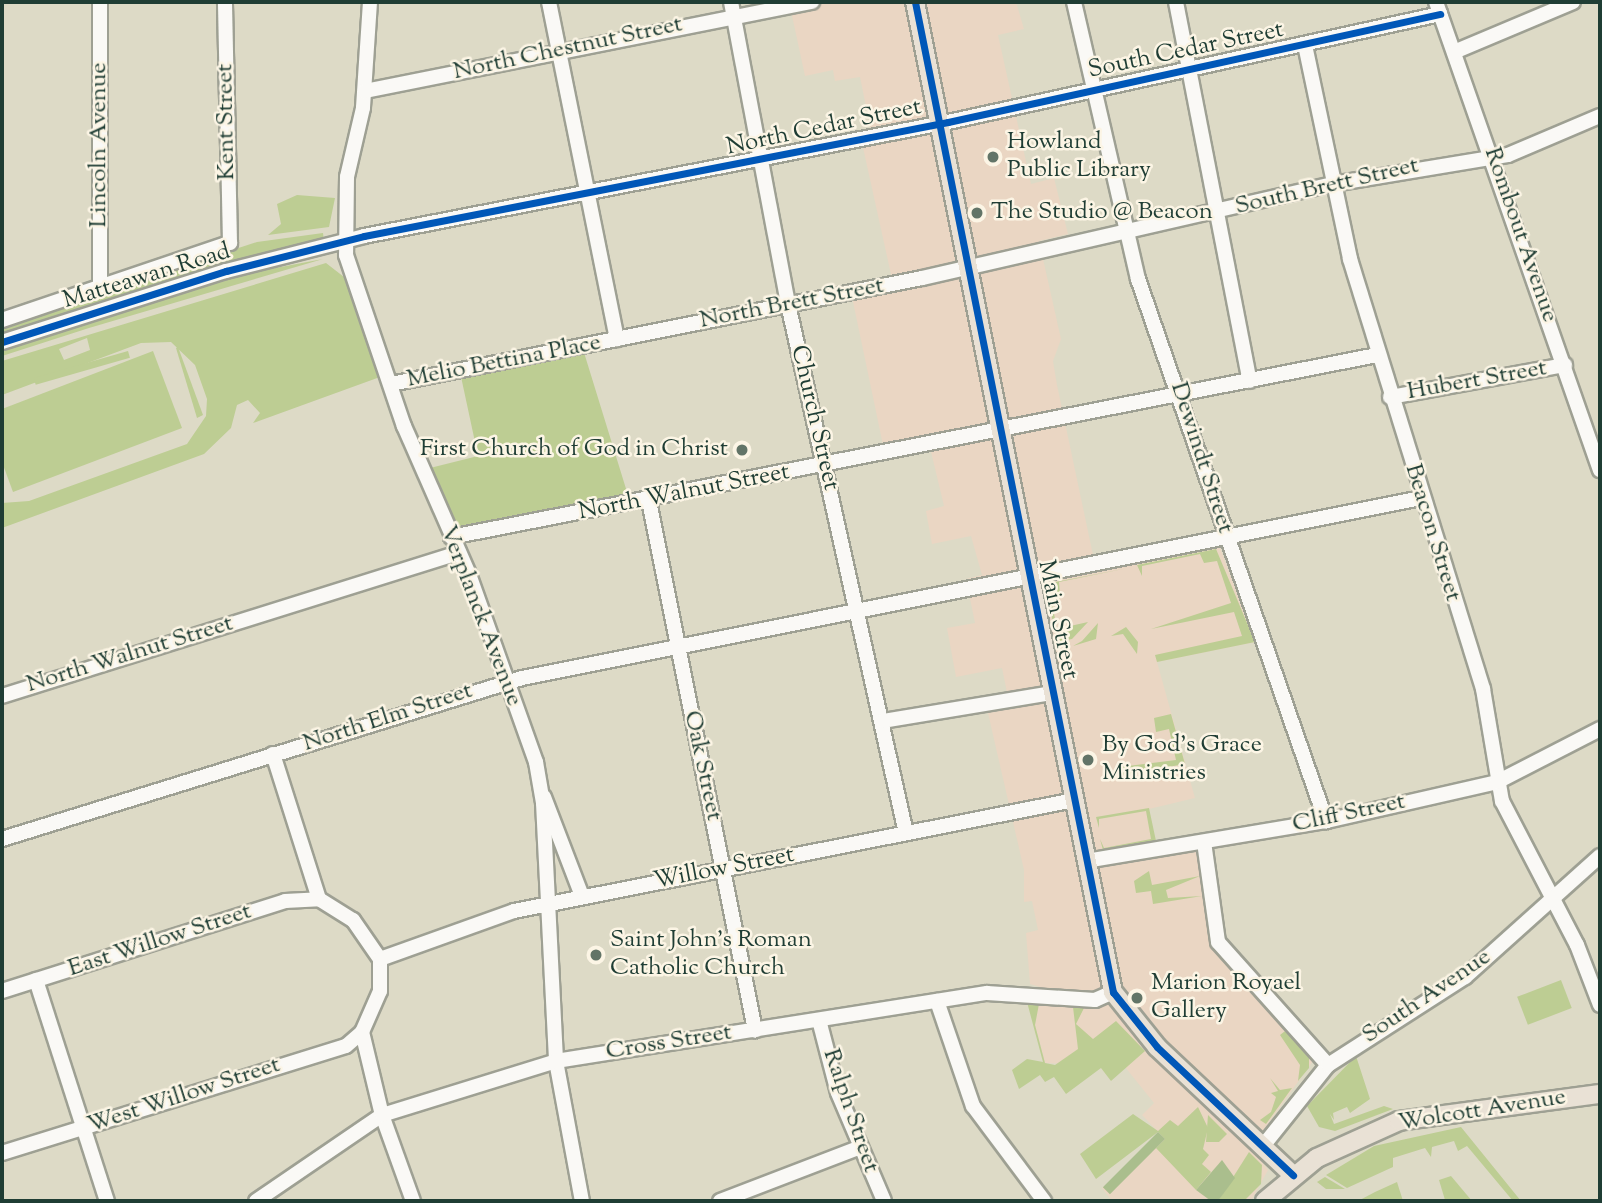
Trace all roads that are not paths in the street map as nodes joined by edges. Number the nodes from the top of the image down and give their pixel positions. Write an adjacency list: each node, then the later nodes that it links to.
1 (100, 2): 28 (street, Lincoln Avenue)
2 (226, 2): 28 (street, Kent Street)
3 (370, 2): 17 (street, Verplanck Avenue)
4 (549, 2): 13 (street)
5 (812, 2): 11 (street, North Chestnut Street)
6 (915, 2): 19 (main road, Main Street)
7 (1074, 2): 16 (street, Dewindt Street)
8 (1176, 2): 15 (street)
9 (1573, 2): 14 (street)
10 (1438, 8): 12 (street, South Cedar Street); 14 (street, Rombout Avenue)
11 (732, 9): 13 (street, North Chestnut Street); 21 (street, Church Street)
12 (1305, 45): 15 (street, South Cedar Street); 22 (street, Beacon Street)
13 (559, 52): 17 (street, North Chestnut Street); 23 (street)
14 (1454, 52): 20 (street, Rombout Avenue)
15 (1189, 70): 16 (street, South Cedar Street); 24 (street)
16 (1096, 89): 19 (street, South Cedar Street); 25 (street, Dewindt Street)
17 (365, 91): 26 (street, Verplanck Avenue)
18 (1600, 116): 20 (street, South Brett Street)
19 (939, 124): 21 (street, North Cedar Street); 27 (main road, Main Street)
20 (1494, 155): 22 (street, South Brett Street); 34 (street, Rombout Avenue)
21 (761, 161): 23 (street, North Cedar Street); 29 (street, Church Street)
22 (1333, 184): 24 (street, South Brett Street); 33 (street, Beacon Street)
23 (589, 196): 26 (street, North Cedar Street); 31 (street)
24 (1215, 213): 25 (street, South Brett Street); 35 (street)
25 (1124, 231): 27 (street, South Brett Street); 37 (street, Dewindt Street)
26 (346, 243): 32 (street, Matteawan Road); 36 (street, Verplanck Avenue)
27 (967, 267): 29 (street, North Brett Street); 39 (main road, Main Street)
28 (100, 288): 30 (street)
29 (788, 304): 31 (street, North Brett Street); 40 (street, Church Street)
30 (2, 320)
31 (617, 339): 36 (street, Melio Bettina Place)
32 (2, 342)
33 (1377, 355): 35 (street, North Walnut Street); 38 (street, Beacon Street)
34 (1565, 365): 38 (street, Hubert Street); 41 (street, Rombout Avenue)
35 (1250, 381): 37 (street, North Walnut Street)
36 (391, 384): 44 (street, Verplanck Avenue)
37 (1182, 394): 39 (street, North Walnut Street); 45 (street, Dewindt Street)
38 (1390, 397): 42 (street, Beacon Street)
39 (999, 429): 40 (street, North Walnut Street); 47 (main road, Main Street)
40 (824, 466): 43 (street, North Walnut Street); 48 (street, Church Street)
41 (1600, 470)
42 (1421, 498): 45 (street, North Elm Street); 56 (street, Beacon Street)
43 (649, 501): 44 (street, North Walnut Street); 49 (street, Oak Street)
44 (451, 537): 46 (street, Verplanck Avenue)
45 (1227, 537): 47 (street, North Elm Street); 59 (street, Dewindt Street)
46 (459, 553): 50 (street, Verplanck Avenue); 52 (street, North Walnut Street)
47 (1028, 576): 48 (street, North Elm Street); 51 (main road, Main Street)
48 (860, 612): 49 (street, North Elm Street); 53 (street, Church Street)
49 (678, 648): 50 (street, North Elm Street); 65 (street, Oak Street)
50 (507, 681): 55 (street, North Elm Street); 57 (street, Verplanck Avenue)
51 (1052, 694): 53 (street); 58 (main road, Main Street)
52 (2, 695)
53 (883, 721): 60 (street, Church Street)
54 (1600, 729): 56 (street, Cliff Street)
55 (273, 754): 61 (street, North Elm Street); 67 (street)
56 (1497, 782): 59 (street, Cliff Street); 68 (street, Beacon Street)
57 (541, 793): 66 (street); 69 (street, Verplanck Avenue)
58 (1073, 800): 60 (street, Willow Street); 64 (main road, Main Street)
59 (1326, 821): 62 (street, Cliff Street)
60 (906, 833): 65 (street, Willow Street)
61 (2, 839)
62 (1203, 842): 64 (street, Cliff Street); 80 (street)
63 (1600, 856): 68 (street, South Avenue)
64 (1086, 861): 73 (main road, Main Street)
65 (722, 869): 66 (street, Willow Street); 77 (street, Oak Street)
66 (582, 896): 69 (street, Willow Street)
67 (318, 899): 70 (street); 71 (street, East Willow Street)
68 (1550, 901): 75 (street, Beacon Street); 80 (street, South Avenue)
69 (547, 905): 70 (street, Willow Street); 79 (street, Verplanck Avenue)
70 (380, 959): 78 (street)
71 (36, 980): 72 (street, East Willow Street); 83 (street)
72 (2, 991)
73 (1113, 992): 74 (street, Cross Street); 84 (main road, Main Street)
74 (937, 1002): 76 (street, Cross Street); 94 (street)
75 (1600, 1005)
76 (819, 1020): 77 (street, Cross Street); 85 (street, Ralph Street)
77 (755, 1030): 79 (street, Cross Street)
78 (362, 1032): 82 (street); 83 (street, West Willow Street)
79 (556, 1061): 82 (street, Cross Street); 91 (street, Verplanck Avenue)
80 (1328, 1065): 84 (street, South Avenue)
81 (1600, 1094): 87 (main road, Wolcott Avenue)
82 (382, 1115): 89 (street, Cross Street); 90 (street)
83 (86, 1127): 86 (street, West Willow Street); 88 (street)
84 (1263, 1146): 87 (main road, Main Street)
85 (858, 1148): 92 (street); 93 (street, Ralph Street)
86 (2, 1153)
87 (1293, 1175): 95 (main road, Wolcott Avenue)
88 (107, 1201)
89 (256, 1201)
90 (413, 1201)
91 (582, 1201)
92 (719, 1201)
93 (884, 1201)
94 (1044, 1201)
95 (1265, 1201)

